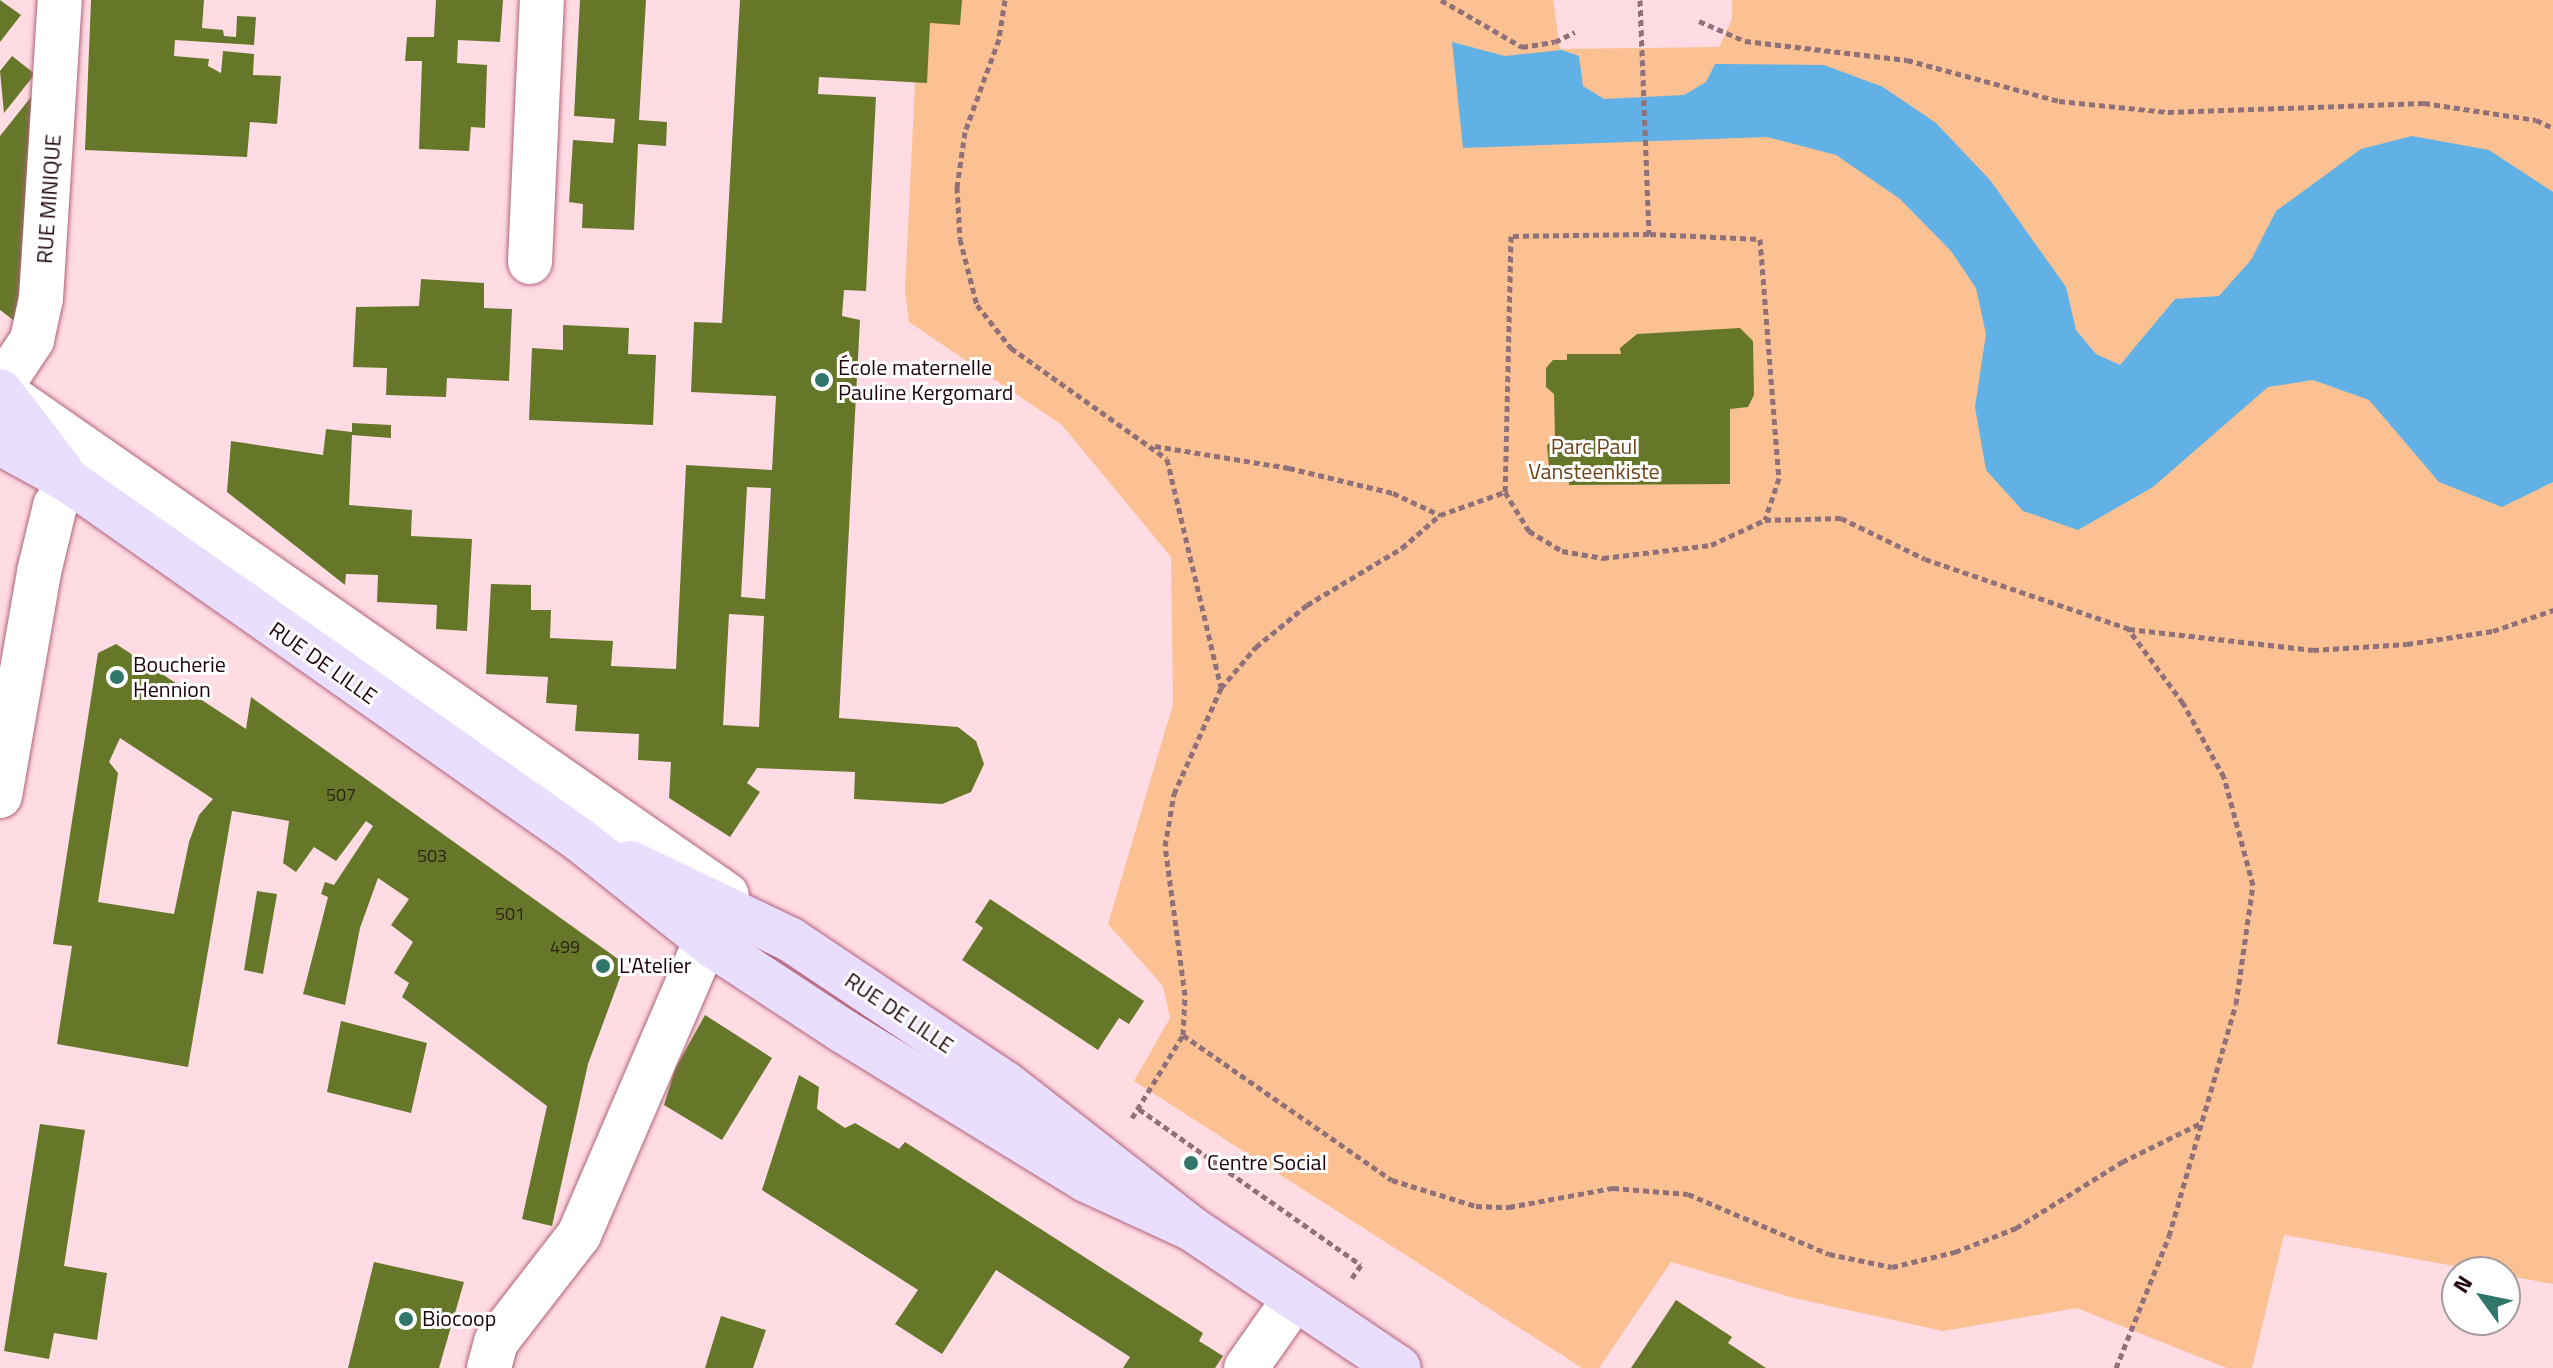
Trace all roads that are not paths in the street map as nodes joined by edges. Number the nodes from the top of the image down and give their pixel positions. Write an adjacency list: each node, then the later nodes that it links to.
1 (60, 0): 4 (street, RUE MINIQUE)
2 (542, 0): 3 (street)
3 (530, 262)
4 (0, 390): 6 (main road, RUE DE LILLE); 10 (street)
5 (0, 443): 6 (main road, RUE DE LILLE)
6 (69, 481): 7 (street); 8 (main road, RUE DE LILLE)
7 (0, 796)
8 (580, 840): 9 (main road, RUE DE LILLE); 10 (main road, RUE DE LILLE)
9 (706, 940): 11 (main road, RUE DE LILLE); 13 (street)
10 (791, 940): 11 (main road, RUE DE LILLE)
11 (1192, 1229): 12 (main road, RUE DE LILLE)
12 (1310, 1308): 14 (street); 15 (main road, RUE DE LILLE)
13 (489, 1368)
14 (1246, 1368)
15 (1399, 1368)

